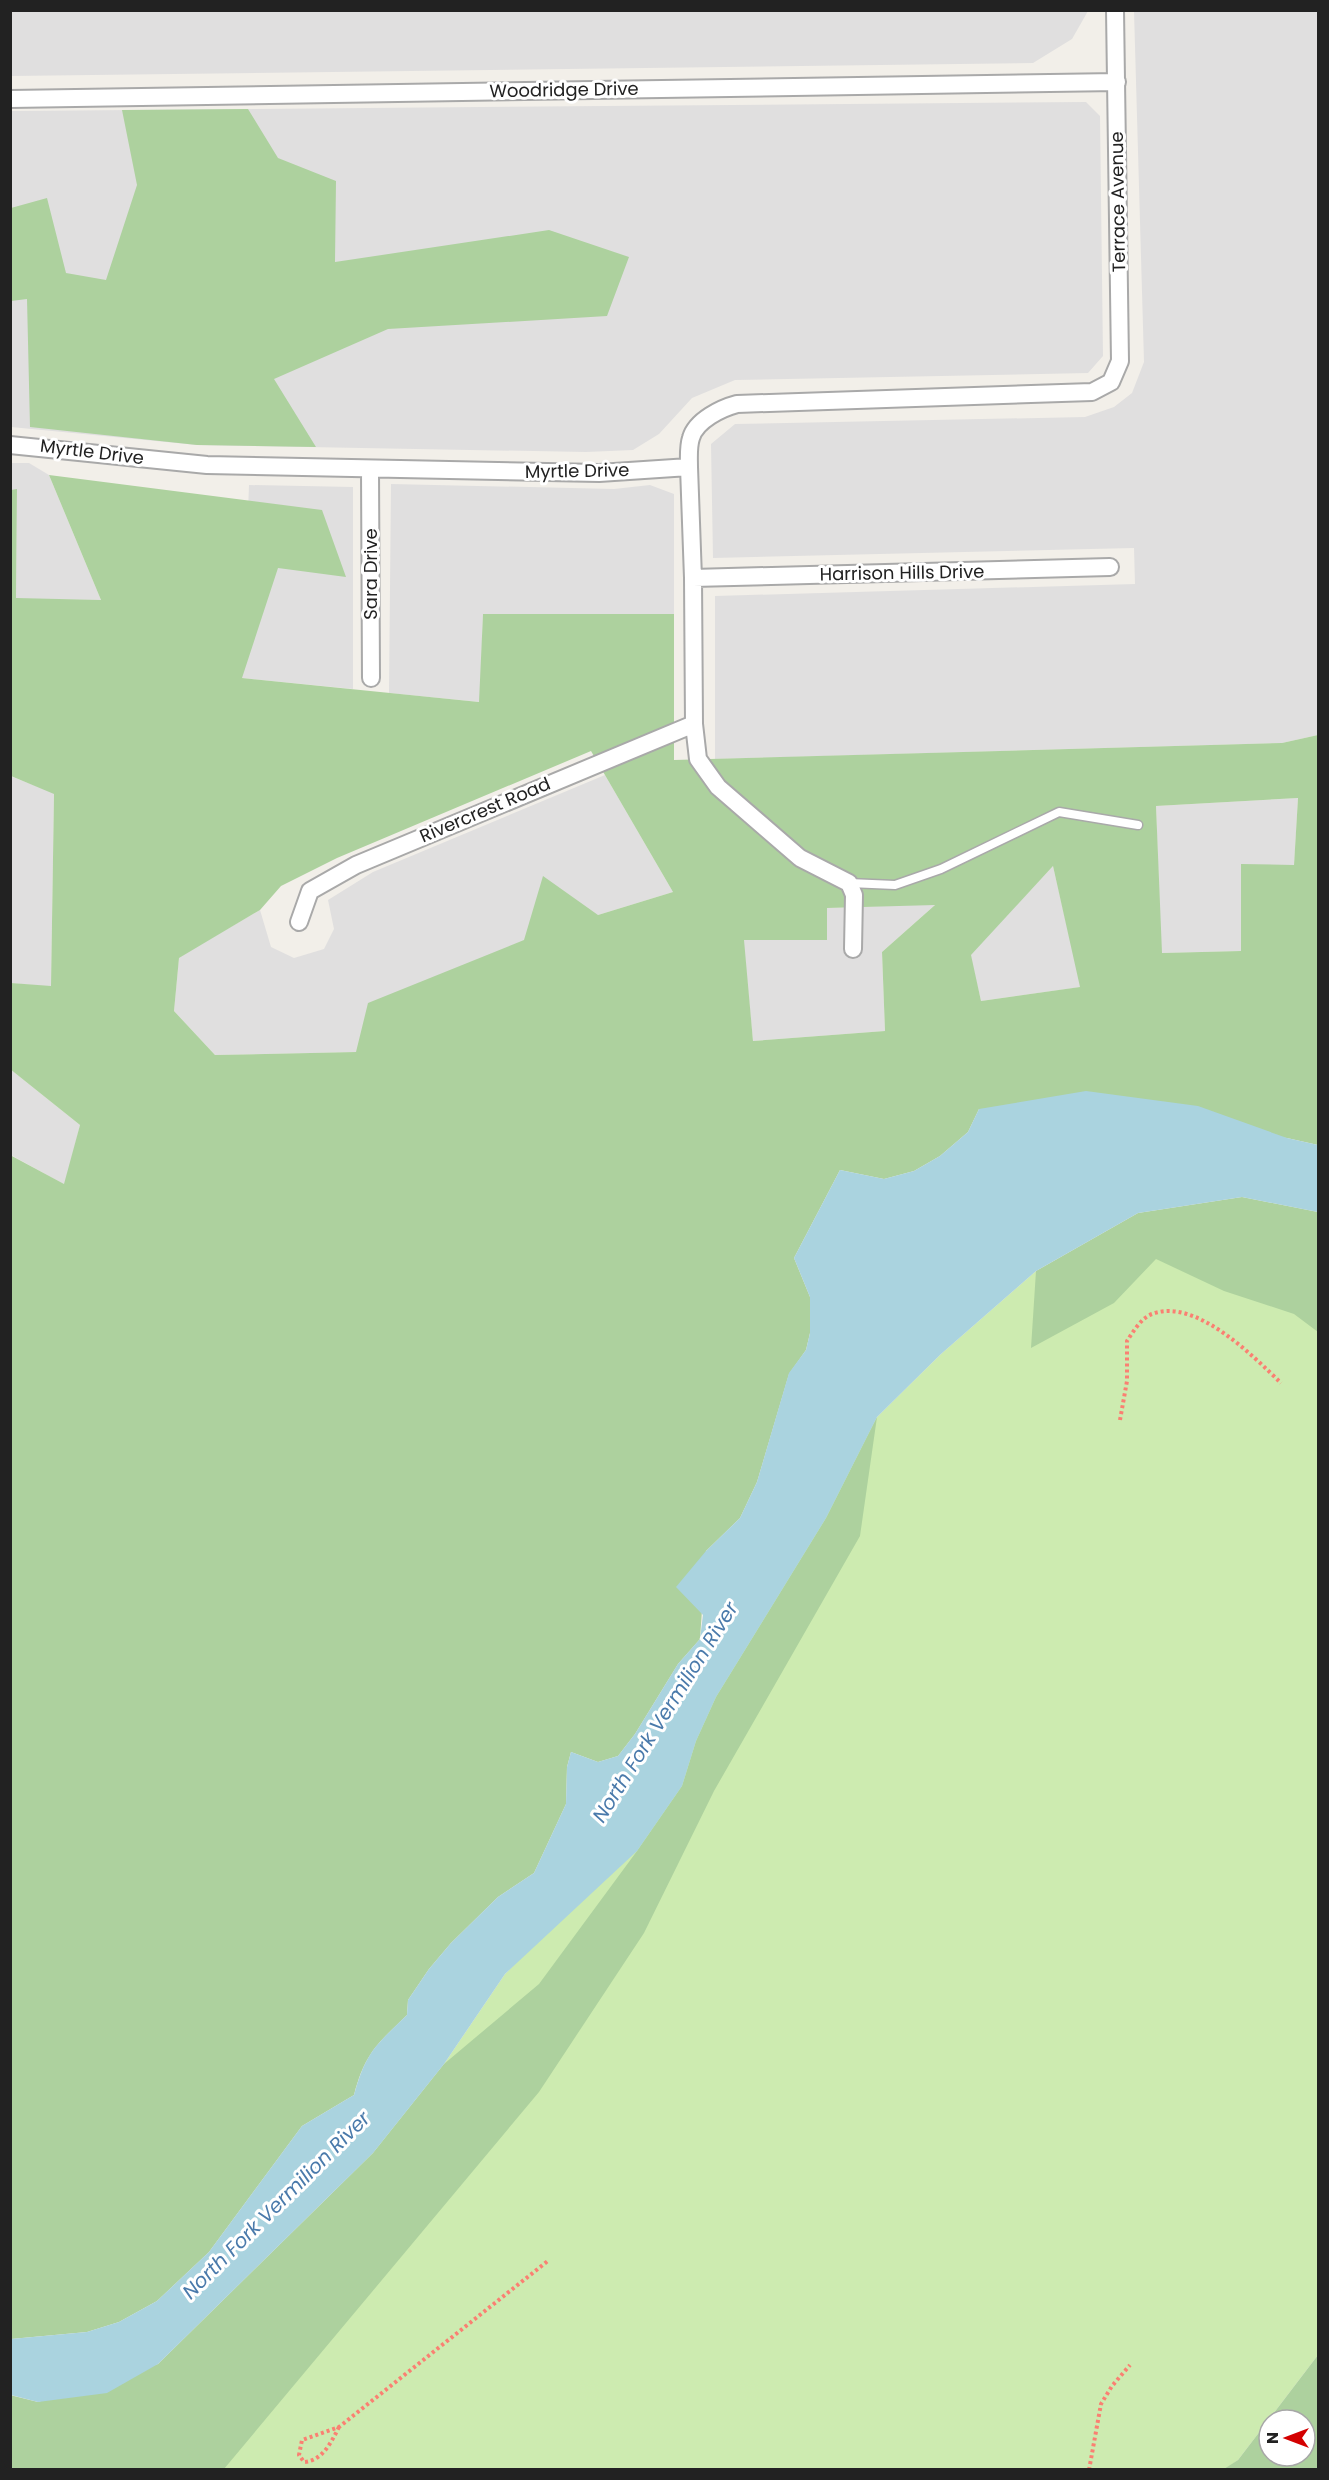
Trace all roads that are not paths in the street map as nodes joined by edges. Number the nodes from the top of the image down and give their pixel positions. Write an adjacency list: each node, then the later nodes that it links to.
1 (1115, 10): 2 (street, Terrace Avenue)
2 (1117, 82): 3 (street, Woodridge Drive); 5 (street, Terrace Avenue)
3 (10, 99)
4 (10, 445): 6 (street, Myrtle Drive)
5 (688, 467): 6 (street, Myrtle Drive); 8 (street)
6 (370, 469): 9 (street, Sara Drive)
7 (1110, 567): 8 (street, Harrison Hills Drive)
8 (693, 578): 10 (street)
9 (371, 678)
10 (694, 724): 12 (street); 13 (street, Rivercrest Road)
11 (1138, 825): 12 (lane)
12 (849, 883): 14 (street)
13 (299, 922)
14 (853, 949)

